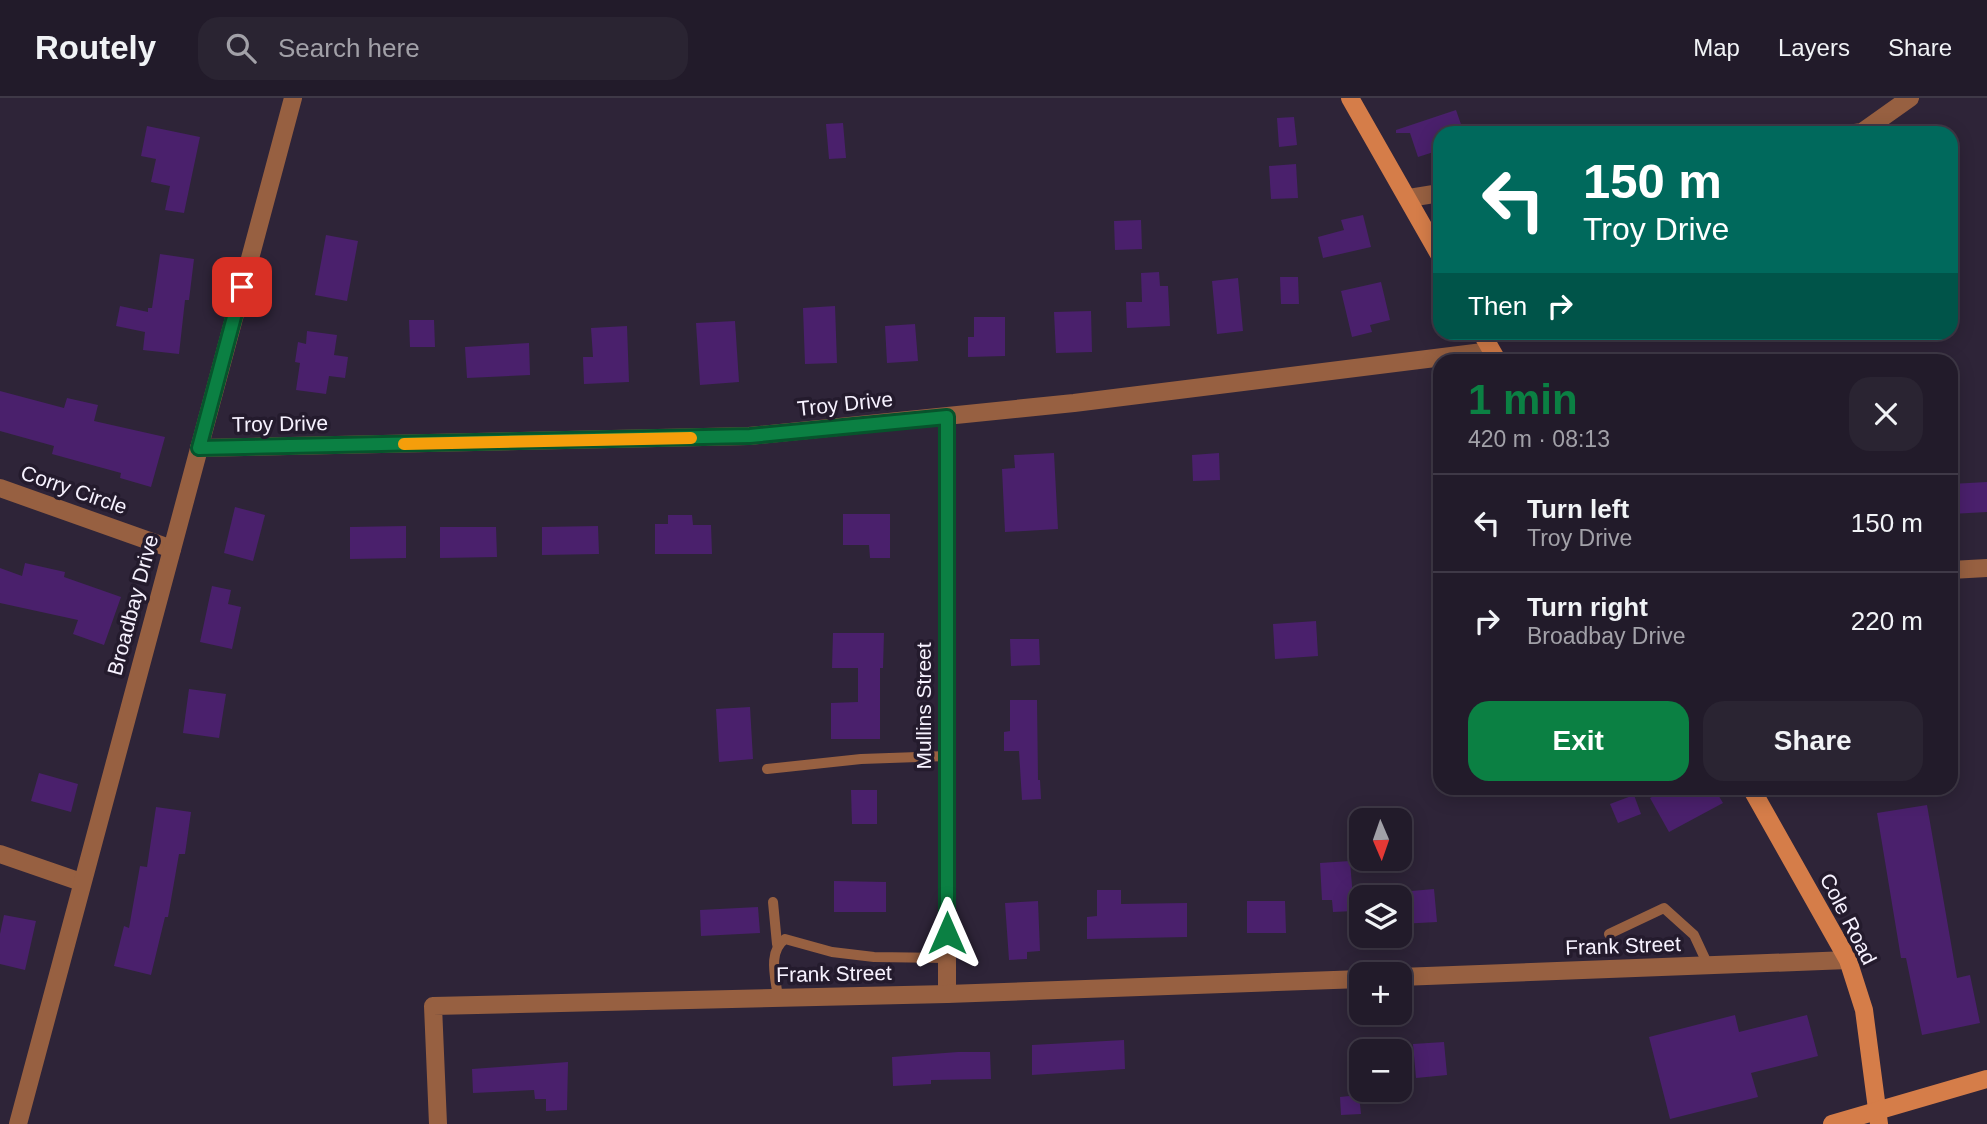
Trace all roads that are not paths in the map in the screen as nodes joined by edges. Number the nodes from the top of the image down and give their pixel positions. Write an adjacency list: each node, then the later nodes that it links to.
1 (293, 98): 10 (street, Broadbay Drive)
2 (1350, 98): 6 (street)
3 (1910, 98): 4 (street)
4 (1870, 126)
5 (1433, 194): 6 (street)
6 (1409, 198): 7 (street)
7 (1433, 244)
8 (1433, 363): 9 (street, Troy Drive)
9 (947, 417): 10 (street, Troy Drive); 15 (street, Mullins Street)
10 (199, 448): 12 (street, Broadbay Drive)
11 (0, 488): 12 (street, Corry Circle)
12 (172, 549): 19 (street, Broadbay Drive)
13 (1987, 568): 14 (street)
14 (1958, 570)
15 (947, 756): 16 (lane); 23 (street, Mullins Street)
16 (767, 769)
17 (1755, 795): 24 (street, Cole Road)
18 (0, 854): 19 (street)
19 (81, 882): 32 (street, Broadbay Drive)
20 (773, 902): 22 (lane)
21 (1609, 934): 25 (lane)
22 (777, 944): 23 (lane); 29 (lane)
23 (947, 958): 28 (street, Mullins Street)
24 (1848, 960): 25 (street, Frank Street); 31 (street, Cole Road)
25 (1708, 965): 26 (street, Frank Street)
26 (1412, 977)
27 (1349, 979): 28 (street, Frank Street)
28 (947, 994): 29 (street, Frank Street)
29 (778, 998): 33 (street, Frank Street)
30 (1987, 1079): 31 (street)
31 (1878, 1117): 34 (street)
32 (18, 1124)
33 (438, 1124)
34 (1832, 1124)

